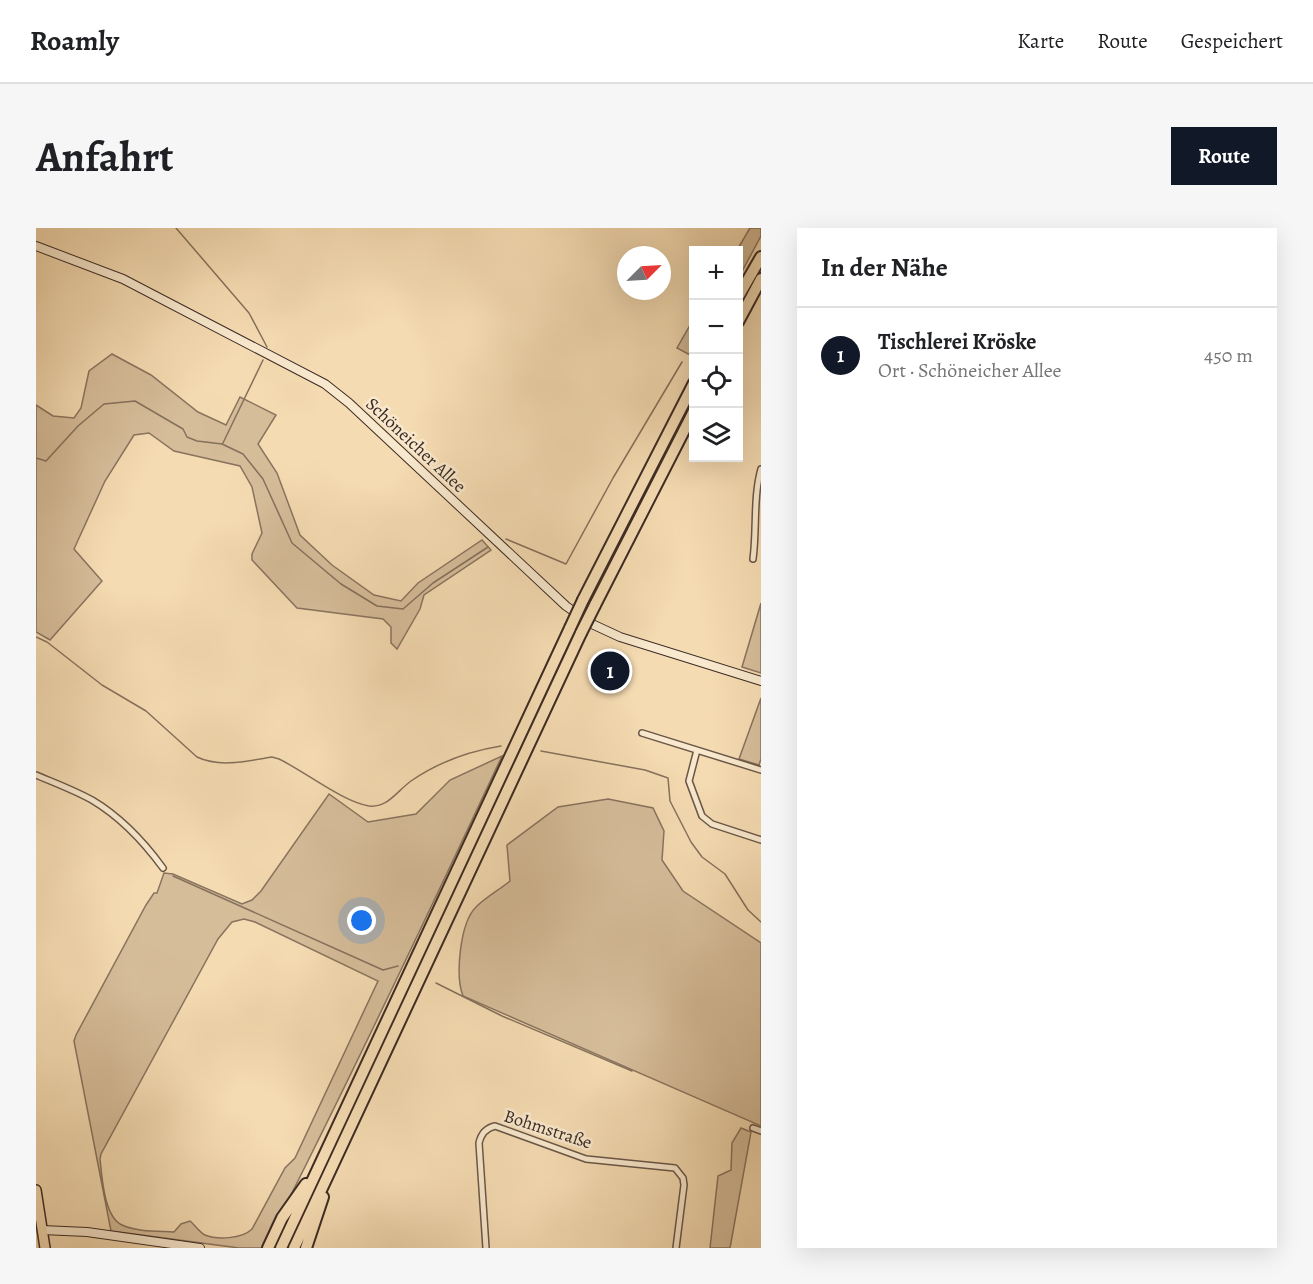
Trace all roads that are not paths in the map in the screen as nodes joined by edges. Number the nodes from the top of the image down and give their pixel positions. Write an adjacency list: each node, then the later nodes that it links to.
1 (36, 246): 10 (street, Schöneicher Allee)
2 (761, 257): 4 (highway)
3 (761, 279): 5 (highway)
4 (743, 288)
5 (743, 313)
6 (689, 391): 19 (highway, bridge)
7 (689, 419): 19 (highway, bridge)
8 (761, 469): 9 (street)
9 (753, 559)
10 (761, 681)
11 (642, 733): 12 (street)
12 (697, 750): 13 (street); 15 (street)
13 (761, 770)
14 (36, 775): 16 (street)
15 (761, 840)
16 (163, 868)
17 (753, 1128): 18 (street)
18 (761, 1131)
19 (328, 1161): 24 (highway); 25 (highway); 26 (highway); 27 (highway)
20 (36, 1190): 21 (main road)
21 (38, 1230): 22 (main road); 23 (street)
22 (45, 1248)
23 (200, 1248)
24 (267, 1248)
25 (281, 1248)
26 (294, 1248)
27 (306, 1248)
28 (486, 1248): 29 (street, Bohmstraße)
29 (676, 1248)

